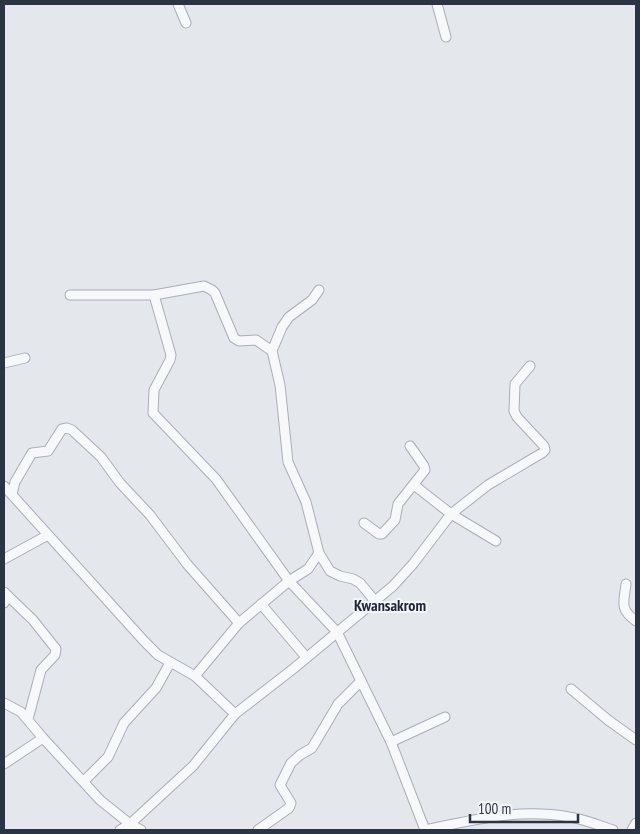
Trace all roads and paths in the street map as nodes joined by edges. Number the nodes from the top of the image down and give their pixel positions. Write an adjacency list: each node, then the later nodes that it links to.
1 (178, 4): 3 (street)
2 (437, 4): 4 (street)
3 (186, 24)
4 (446, 37)
5 (319, 290): 8 (street)
6 (70, 295): 7 (street)
7 (154, 295): 8 (street); 22 (street)
8 (272, 351): 20 (street)
9 (25, 358): 10 (street)
10 (4, 363)
11 (530, 366): 16 (street)
12 (410, 446): 13 (street)
13 (414, 485): 16 (street); 17 (street)
14 (4, 486): 15 (street)
15 (12, 494): 18 (street); 28 (street)
16 (451, 514): 19 (street); 25 (street)
17 (364, 523)
18 (48, 535): 21 (street); 31 (street)
19 (496, 541)
20 (319, 553): 22 (street); 25 (street)
21 (4, 559)
22 (289, 581): 26 (street); 29 (street)
23 (626, 584): 27 (street)
24 (5, 597): 38 (street)
25 (376, 601): 29 (street)
26 (261, 604): 28 (street); 30 (street)
27 (636, 621)
28 (239, 623): 32 (street)
29 (338, 632): 30 (street); 33 (street)
30 (306, 657): 36 (street)
31 (170, 663): 32 (street); 43 (street)
32 (195, 676): 36 (street)
33 (361, 681): 41 (street); 47 (street)
34 (571, 689): 40 (street)
35 (4, 703): 38 (street)
36 (235, 714): 44 (street)
37 (445, 717): 41 (street)
38 (28, 719): 39 (street)
39 (43, 738): 42 (street); 43 (street)
40 (636, 740)
41 (390, 742): 48 (street)
42 (4, 764)
43 (84, 781): 44 (street)
44 (130, 824): 45 (street); 46 (street)
45 (120, 830)
46 (141, 830)
47 (258, 830)
48 (425, 830): 49 (street)
49 (613, 830)

